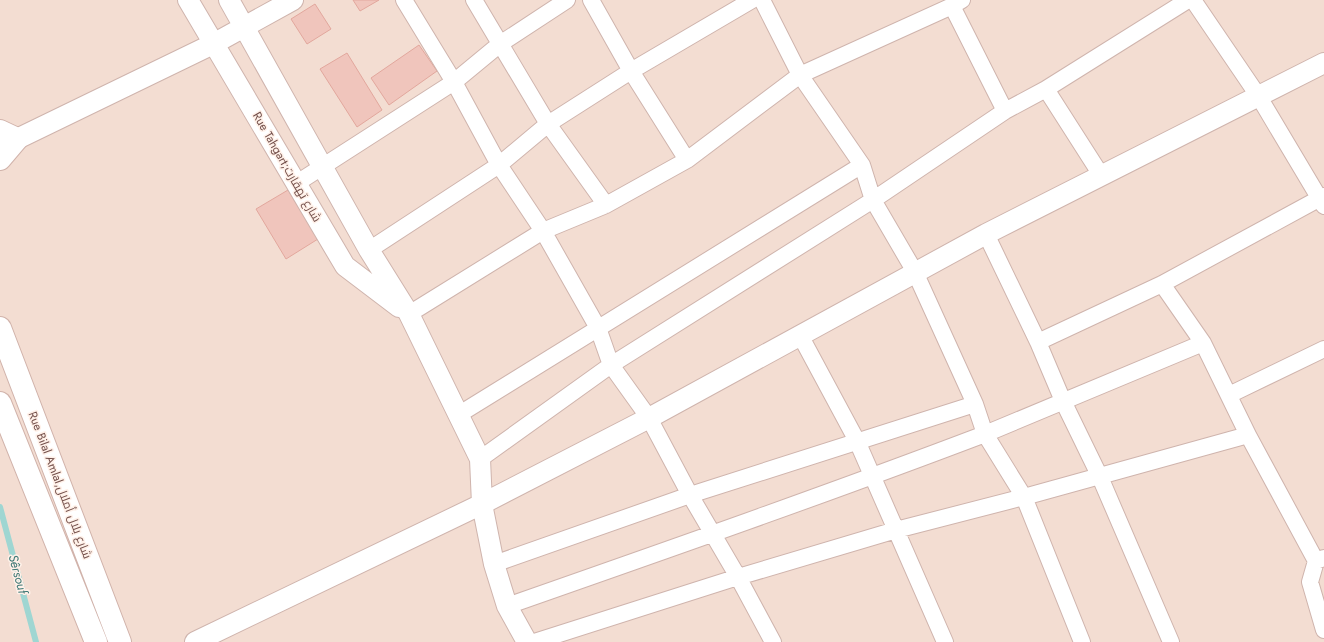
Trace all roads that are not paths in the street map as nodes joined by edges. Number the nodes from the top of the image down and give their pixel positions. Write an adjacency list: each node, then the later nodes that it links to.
1 (188, 0): 14 (street, Rue Tahgart;شارع تهقارت)
2 (229, 0): 13 (street, Rue Tahgart;شارع تهقارت)
3 (293, 0): 13 (street)
4 (404, 0): 19 (street)
5 (474, 0): 15 (street)
6 (567, 0): 15 (street)
7 (591, 0): 17 (street)
8 (752, 0): 17 (street)
9 (762, 0): 18 (street)
10 (1188, 0): 20 (street)
11 (1193, 0): 21 (street)
12 (957, 3): 18 (street); 22 (street)
13 (244, 26): 14 (street); 29 (street, Rue Tahgart;شارع تهقارت)
14 (215, 43): 24 (street); 31 (street, Rue Tahgart;شارع تهقارت)
15 (500, 44): 19 (street); 23 (street)
16 (1324, 63): 21 (street)
17 (631, 71): 23 (street); 26 (street)
18 (800, 75): 26 (street); 28 (street)
19 (454, 82): 27 (street); 29 (street)
20 (1046, 89): 22 (street); 30 (street)
21 (1258, 97): 30 (street); 33 (street)
22 (1005, 111): 32 (street)
23 (548, 124): 27 (street); 34 (street)
24 (6, 137): 25 (main road)
25 (0, 159)
26 (687, 160): 34 (street)
27 (499, 165): 35 (street); 37 (street)
28 (862, 165): 32 (street); 42 (street)
29 (322, 167): 31 (street); 37 (street, Rue Tahgart;شارع تهقارت)
30 (1101, 175): 36 (street)
31 (297, 183): 40 (street, Rue Tahgart;شارع تهقارت)
32 (873, 200): 38 (street); 47 (street)
33 (1323, 200): 39 (street)
34 (606, 205): 35 (street)
35 (543, 231): 40 (street); 42 (street)
36 (986, 234): 38 (street); 44 (street)
37 (369, 250): 40 (street, Rue Tahgart;شارع تهقارت)
38 (915, 272): 43 (street); 51 (street)
39 (1162, 284): 44 (street); 45 (street)
40 (409, 314): 52 (street, Rue Tahgart;شارع تهقارت)
41 (0, 328): 71 (main road, Rue Bilal Amlal,شارع بلال أملال)
42 (598, 328): 47 (street); 52 (street)
43 (800, 335): 53 (street); 56 (street)
44 (1038, 342): 49 (street)
45 (1203, 343): 48 (street); 49 (street)
46 (1324, 349): 48 (street)
47 (611, 365): 53 (street); 57 (street)
48 (1229, 395): 55 (street)
49 (1064, 401): 54 (street); 59 (street)
50 (0, 404): 70 (main road, Rue Bilal Amlal,شارع بلال أملال)
51 (974, 404): 54 (street); 56 (street)
52 (458, 415): 57 (street, Rue Tahgart;شارع تهقارت)
53 (649, 418): 60 (street); 62 (street)
54 (985, 434): 58 (street); 61 (street)
55 (1248, 435): 59 (street); 65 (street)
56 (857, 441): 58 (street); 60 (street)
57 (480, 459): 62 (street, Rue Tahgart;شارع تهقارت)
58 (873, 477): 63 (street); 64 (street)
59 (1100, 477): 61 (street); 78 (street)
60 (690, 495): 64 (street); 66 (street)
61 (1024, 498): 63 (street); 77 (street)
62 (482, 504): 66 (street, Rue Tahgart;شارع تهقارت); 72 (street)
63 (896, 530): 67 (street); 76 (street)
64 (714, 534): 67 (street); 68 (street)
65 (1320, 559): 69 (street)
66 (494, 564): 68 (street, Rue Tahgart;شارع تهقارت)
67 (738, 577): 74 (street); 75 (street)
68 (508, 606): 73 (street, Rue Tahgart;شارع تهقارت)
69 (1324, 630)
70 (96, 642)
71 (120, 642)
72 (196, 642)
73 (527, 642)
74 (534, 642)
75 (772, 642)
76 (945, 642)
77 (1082, 642)
78 (1171, 642)

